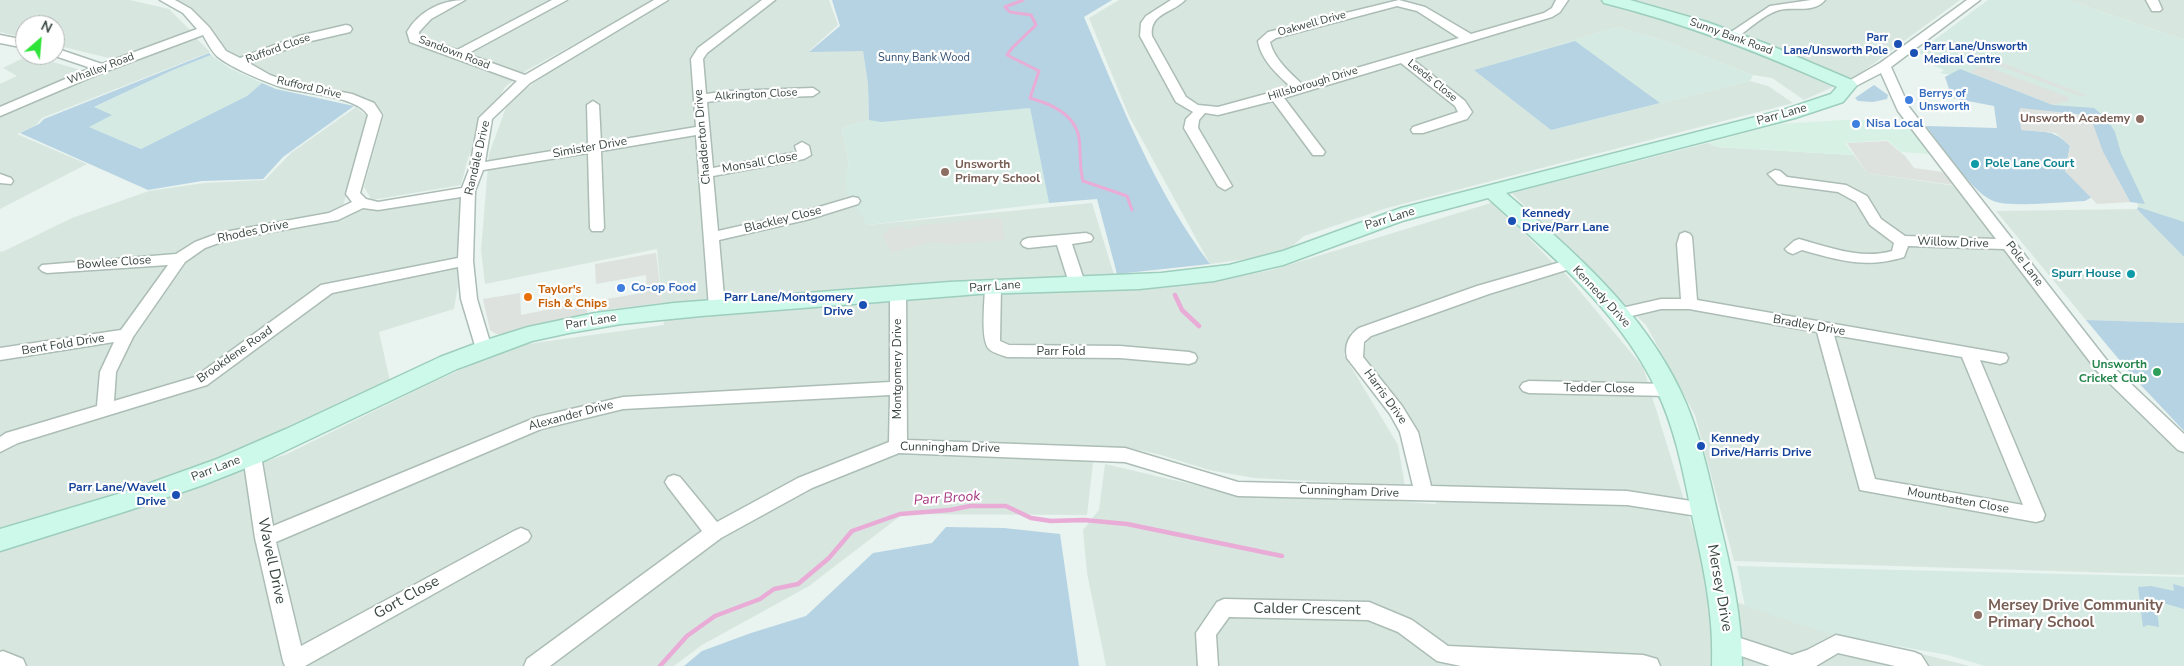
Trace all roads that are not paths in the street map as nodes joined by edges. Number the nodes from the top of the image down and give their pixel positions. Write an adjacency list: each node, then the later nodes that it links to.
1 (166, 0): 14 (street, Rufford Drive)
2 (460, 0): 20 (street, Sandown Road)
3 (562, 0): 20 (street)
4 (662, 0): 25 (street, Randale Drive)
5 (769, 0): 30 (street, Chadderton Drive)
6 (1179, 0): 32 (street)
7 (1562, 0): 17 (street, Hillsborough Drive)
8 (1610, 0): 15 (street, Sunny Bank Road)
9 (1762, 0): 12 (street)
10 (1819, 0): 12 (street)
11 (1974, 0): 23 (street, Parr Lane)
12 (1778, 7): 15 (street)
13 (346, 29): 22 (street, Rufford Close)
14 (205, 30): 22 (street, Rufford Drive); 24 (street, Whalley Road)
15 (1731, 36): 26 (street, Sunny Bank Road)
16 (0, 39): 18 (street)
17 (1470, 39): 21 (street, Hillsborough Drive); 27 (street, Oakwell Drive)
18 (15, 42)
19 (65, 55): 24 (street)
20 (457, 55): 25 (street, Sandown Road)
21 (1403, 58): 27 (street, Hillsborough Drive); 35 (street, Leeds Close)
22 (239, 63): 46 (street, Rufford Drive)
23 (1884, 66): 26 (street, Parr Lane); 54 (street, Pole Lane)
24 (102, 68): 33 (street, Whalley Road)
25 (526, 80): 39 (street, Randale Drive)
26 (1848, 85): 44 (street, Parr Lane)
27 (1298, 88): 29 (street, Hillsborough Drive)
28 (813, 92): 30 (street, Alkrington Close)
29 (1276, 96): 32 (street, Hillsborough Drive); 38 (street)
30 (700, 99): 34 (street, Chadderton Drive)
31 (593, 105): 37 (street)
32 (1201, 110): 42 (street)
33 (0, 112)
34 (702, 130): 37 (street, Simister Drive); 40 (street, Chadderton Drive)
35 (1418, 130)
36 (802, 146): 40 (street, Monsall Close)
37 (595, 148): 39 (street, Simister Drive); 47 (street)
38 (1318, 152)
39 (477, 167): 43 (street, Randale Drive)
40 (706, 173): 48 (street, Chadderton Drive)
41 (1775, 174): 51 (street)
42 (1225, 186)
43 (468, 191): 46 (street, Rhodes Drive); 57 (street, Randale Drive)
44 (1493, 192): 58 (street, Kennedy Drive); 60 (street, Parr Lane)
45 (853, 201): 48 (street, Blackley Close)
46 (362, 203): 56 (street, Rhodes Drive)
47 (597, 228)
48 (712, 237): 64 (street, Chadderton Drive)
49 (1086, 238): 50 (street)
50 (1064, 240): 53 (street); 60 (street)
51 (1902, 241): 54 (street, Willow Drive); 55 (street, Willow Drive)
52 (1681, 242): 63 (street)
53 (1028, 243)
54 (2008, 244): 78 (street, Pole Lane)
55 (1793, 249)
56 (180, 259): 59 (street, Bowlee Close); 67 (street, Rhodes Drive)
57 (465, 262): 68 (street, Randale Drive); 76 (street, Brookdene Road)
58 (1571, 264): 65 (street, Kennedy Drive); 82 (street, Harris Drive)
59 (47, 268)
60 (1076, 283): 61 (street, Parr Lane)
61 (993, 286): 62 (street, Parr Lane); 71 (street, Parr Fold)
62 (898, 293): 64 (street, Parr Lane); 74 (street, Montgomery Drive)
63 (1689, 304): 65 (street, Bradley Drive); 66 (street, Bradley Drive)
64 (717, 308): 68 (street, Parr Lane)
65 (1619, 314): 75 (street, Kennedy Drive)
66 (1824, 328): 69 (street, Bradley Drive); 69 (street, Mountbatten Close)
67 (126, 335): 70 (street, Bent Fold Drive); 76 (street, Rhodes Drive)
68 (484, 348): 80 (street, Parr Lane)
69 (1969, 353): 72 (street, Bradley Drive)
70 (0, 354)
71 (1189, 358)
72 (2000, 358)
73 (1529, 387): 75 (street, Tedder Close)
74 (898, 388): 79 (street, Montgomery Drive); 86 (street, Alexander Drive)
75 (1668, 390): 83 (street, Kennedy Drive)
76 (105, 410): 77 (street, Brookdene Road)
77 (0, 445)
78 (2184, 445)
79 (898, 446): 82 (street, Cunningham Drive); 84 (street, Cunningham Drive)
80 (252, 456): 86 (street, Wavell Drive); 87 (street, Parr Lane)
81 (674, 482): 84 (street)
82 (1424, 494): 83 (street)
83 (1704, 510): 88 (street, Mersey Drive)
84 (714, 533): 93 (street, Cunningham Drive)
85 (521, 536): 90 (street, Gort Close)
86 (265, 538): 90 (street, Wavell Drive)
87 (0, 540)
88 (1727, 655): 91 (street)
89 (0, 661): 92 (street)
90 (294, 663)
91 (1792, 665): 96 (street)
92 (16, 666)
93 (534, 666)
94 (1208, 666): 95 (street, Calder Crescent)
95 (1650, 666)
96 (1918, 666)

